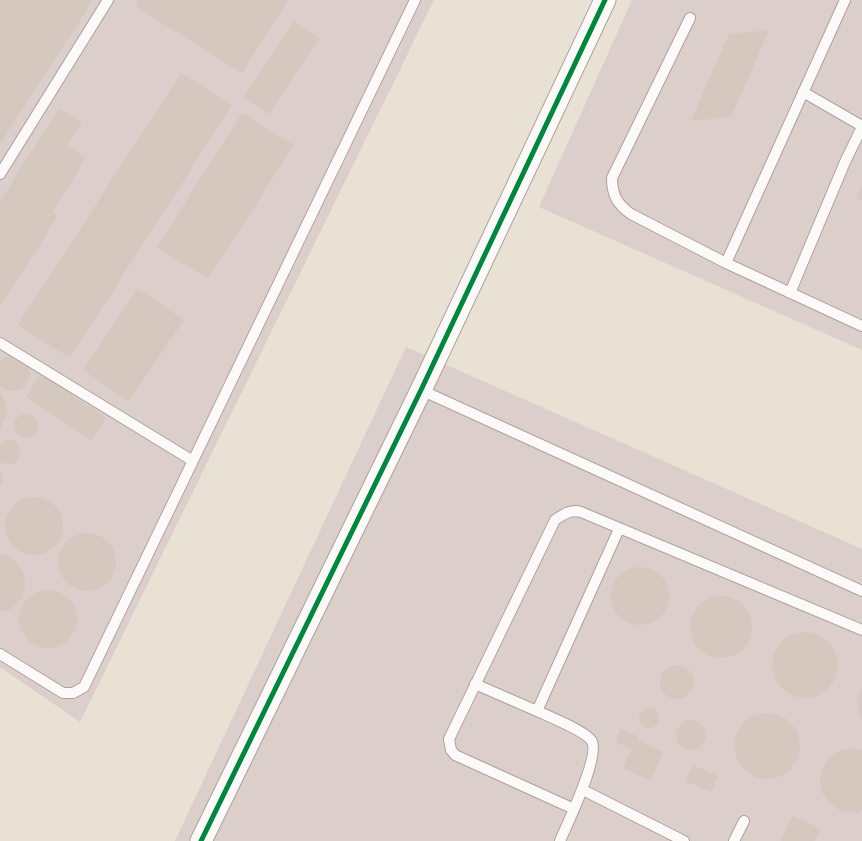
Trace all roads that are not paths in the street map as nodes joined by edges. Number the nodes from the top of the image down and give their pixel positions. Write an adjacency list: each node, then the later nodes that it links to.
1 (108, 0): 8 (lane)
2 (415, 0): 14 (lane)
3 (605, 0): 13 (street)
4 (845, 0): 6 (lane)
5 (690, 18): 9 (lane)
6 (803, 92): 7 (lane); 9 (lane)
7 (862, 126): 10 (lane)
8 (0, 174)
9 (726, 263): 10 (lane)
10 (790, 293): 11 (lane)
11 (862, 326)
12 (0, 343): 14 (lane)
13 (420, 390): 16 (lane); 24 (street)
14 (193, 461): 18 (lane)
15 (619, 529): 17 (lane); 19 (lane); 20 (lane)
16 (862, 591)
17 (862, 630)
18 (0, 654)
19 (475, 684): 20 (lane); 22 (lane)
20 (536, 711): 21 (lane)
21 (583, 790): 22 (lane); 26 (lane)
22 (574, 809): 25 (lane)
23 (744, 821): 27 (lane)
24 (201, 841)
25 (560, 841)
26 (684, 841)
27 (734, 841)

